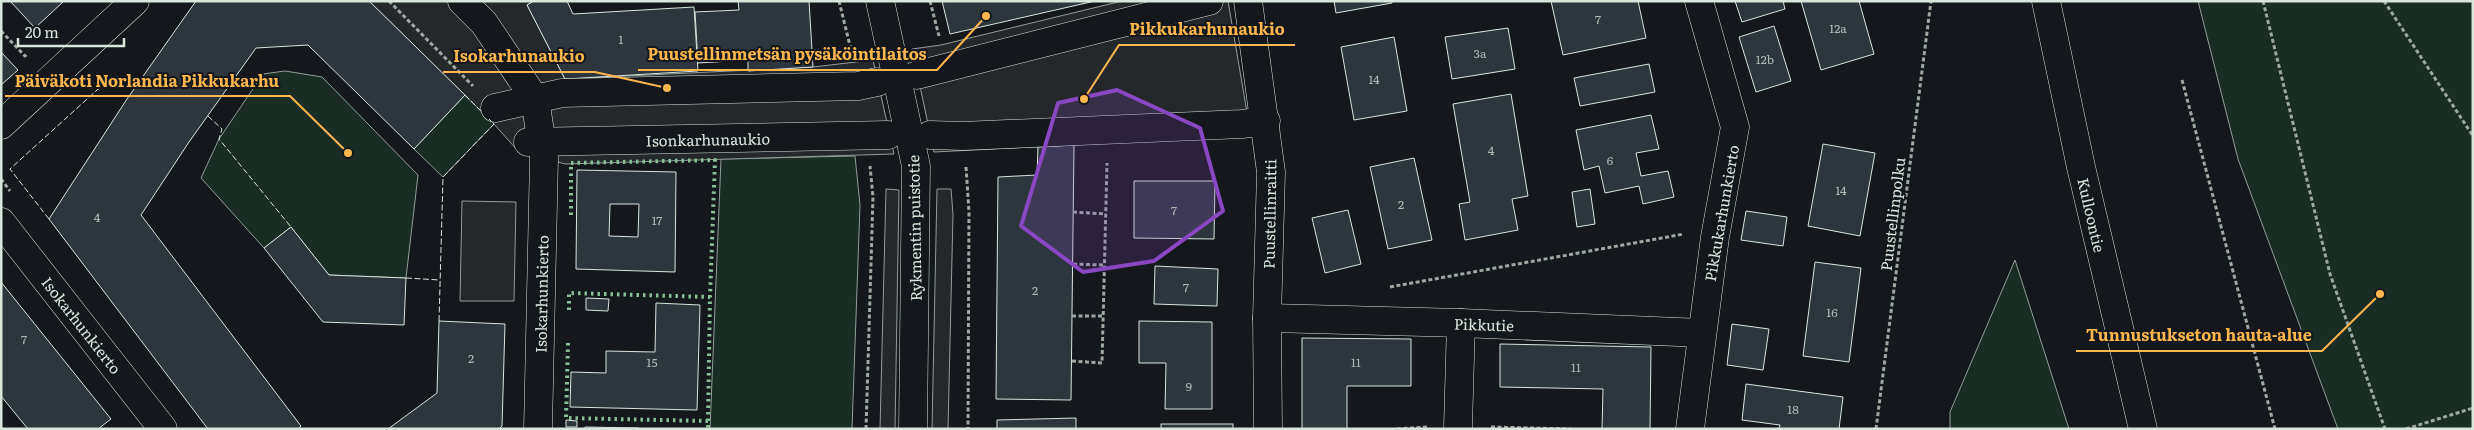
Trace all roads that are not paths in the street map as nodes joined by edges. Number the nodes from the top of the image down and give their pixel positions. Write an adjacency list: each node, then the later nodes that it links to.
1 (135, 1): 13 (street)
2 (462, 1): 10 (street)
3 (880, 1): 24 (street, Rykmentin puistotie)
4 (1209, 1): 8 (street)
5 (1248, 1): 12 (street, Puustellinraitti)
6 (1699, 1): 20 (street, Pikkukarhunkierto)
7 (2046, 1): 27 (street, Kulloontie)
8 (917, 75)
9 (868, 84): 10 (street)
10 (535, 99): 11 (street); 16 (street, Isokarhunkierto)
11 (495, 108)
12 (1266, 121): 15 (street); 18 (street, Puustellinraitti)
13 (1, 125)
14 (877, 135): 16 (street, Isonkarhunaukio)
15 (930, 135)
16 (538, 148): 23 (street, Isokarhunkierto)
17 (1, 222): 22 (street, Isokarhunkierto)
18 (1267, 318): 19 (street, Pikkutie); 25 (street, Puustellinraitti)
19 (1461, 322): 20 (street, Pikkutie); 21 (street)
20 (1702, 333): 26 (street, Pikkukarhunkierto)
21 (1458, 427)
22 (163, 429)
23 (538, 429)
24 (914, 429)
25 (1268, 429)
26 (1690, 429)
27 (2143, 429)

